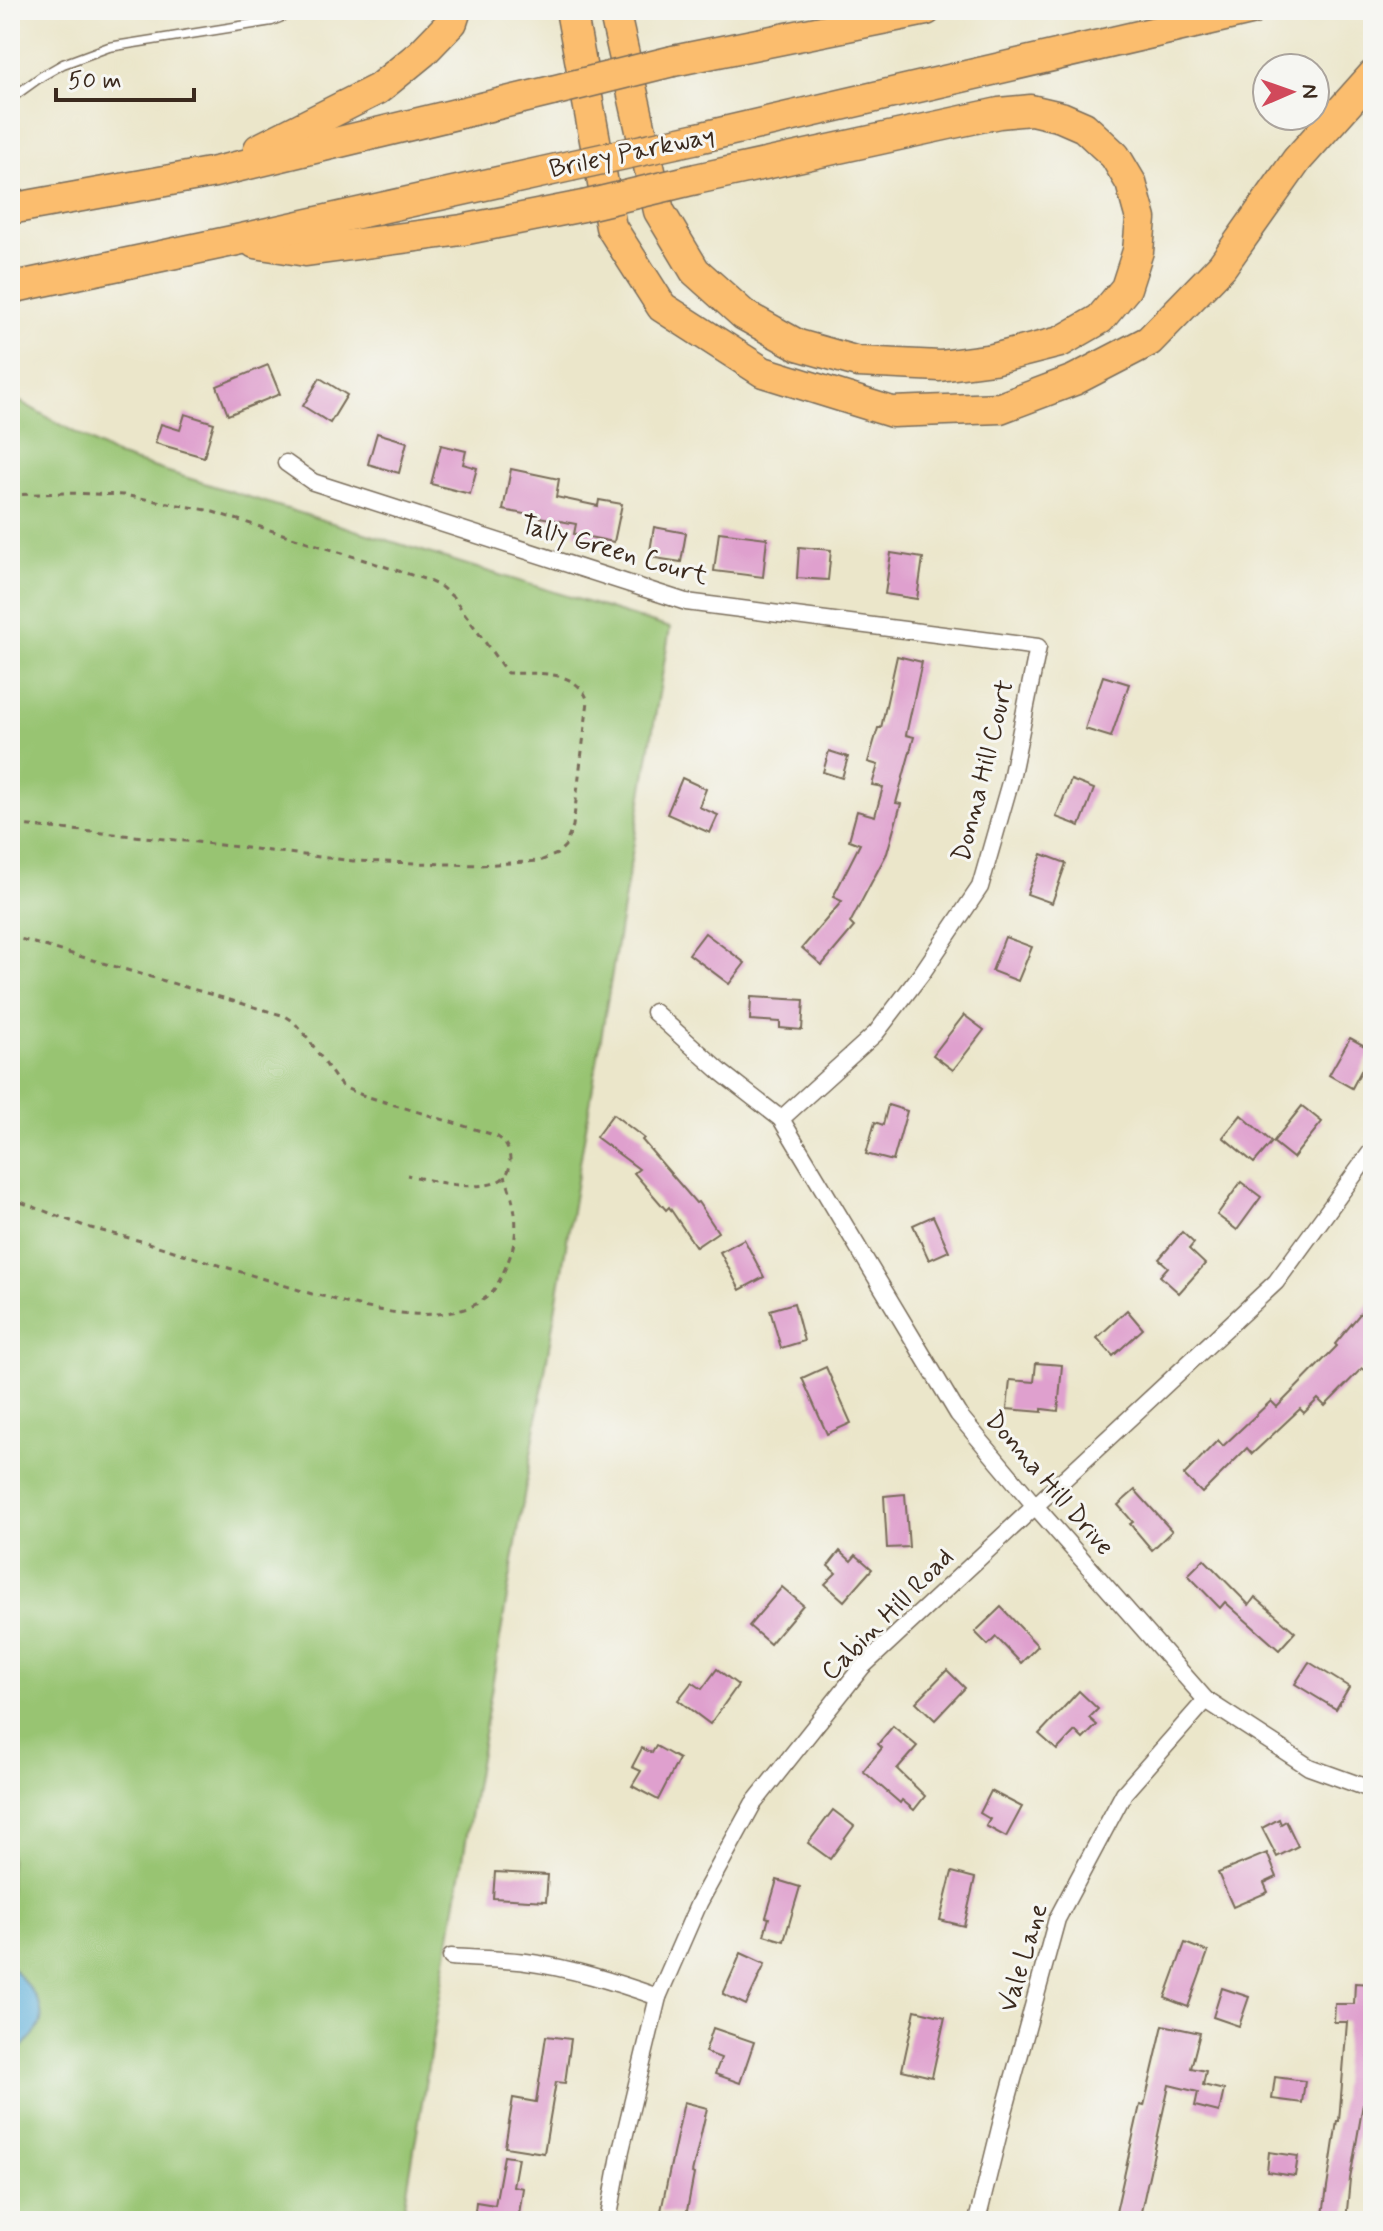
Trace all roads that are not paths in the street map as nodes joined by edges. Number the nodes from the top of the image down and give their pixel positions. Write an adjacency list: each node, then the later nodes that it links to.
1 (300, 10): 8 (lane)
2 (456, 10): 9 (highway)
3 (571, 10): 7 (highway)
4 (614, 10): 11 (highway, bridge)
5 (926, 10): 9 (highway, bridge)
6 (1251, 10): 11 (highway, Briley Parkway, bridge)
7 (1373, 75)
8 (10, 99)
9 (215, 172): 10 (highway)
10 (10, 209)
11 (237, 240): 12 (highway, Briley Parkway)
12 (10, 288)
13 (286, 463): 14 (street, Tally Green Court)
14 (990, 641): 16 (street, Donna Hill Court)
15 (654, 1012): 16 (street, Donna Hill Drive)
16 (781, 1119): 18 (street, Donna Hill Drive)
17 (1373, 1149): 18 (street, Cabin Hill Road)
18 (1036, 1507): 19 (street, Donna Hill Drive); 22 (street, Cabin Hill Road)
19 (1206, 1700): 20 (street, Donna Hill Drive); 24 (street, Vale Lane)
20 (1373, 1790)
21 (451, 1957): 22 (street)
22 (658, 1997): 23 (street, Cabin Hill Road)
23 (608, 2221)
24 (977, 2221)

